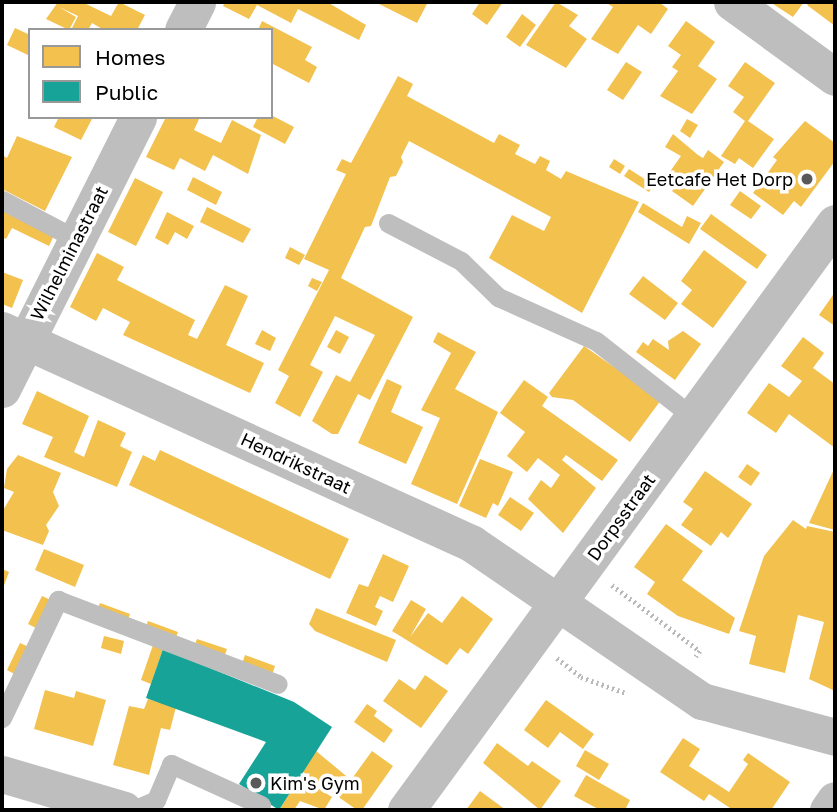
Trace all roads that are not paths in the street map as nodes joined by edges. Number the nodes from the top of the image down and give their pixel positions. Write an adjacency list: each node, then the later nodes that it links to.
1 (197, 2): 3 (street)
2 (732, 2): 4 (street)
3 (184, 28)
4 (835, 77)
5 (137, 119): 9 (street, Wilhelminastraat)
6 (2, 200): 9 (lane)
7 (388, 223): 12 (lane)
8 (835, 223): 12 (street, Dorpsstraat)
9 (76, 239): 10 (street, Wilhelminastraat)
10 (13, 335): 11 (street, Wilhelminastraat); 13 (street, Hendrikstraat)
11 (2, 388)
12 (693, 417): 13 (street, Dorpsstraat)
13 (560, 600): 16 (street, Hendrikstraat); 22 (street, Dorpsstraat)
14 (278, 684): 15 (lane)
15 (2, 718)
16 (835, 737)
17 (2, 774): 20 (street)
18 (835, 800): 23 (street)
19 (261, 805): 21 (lane)
20 (124, 810)
21 (132, 810)
22 (406, 810)
23 (828, 810)

